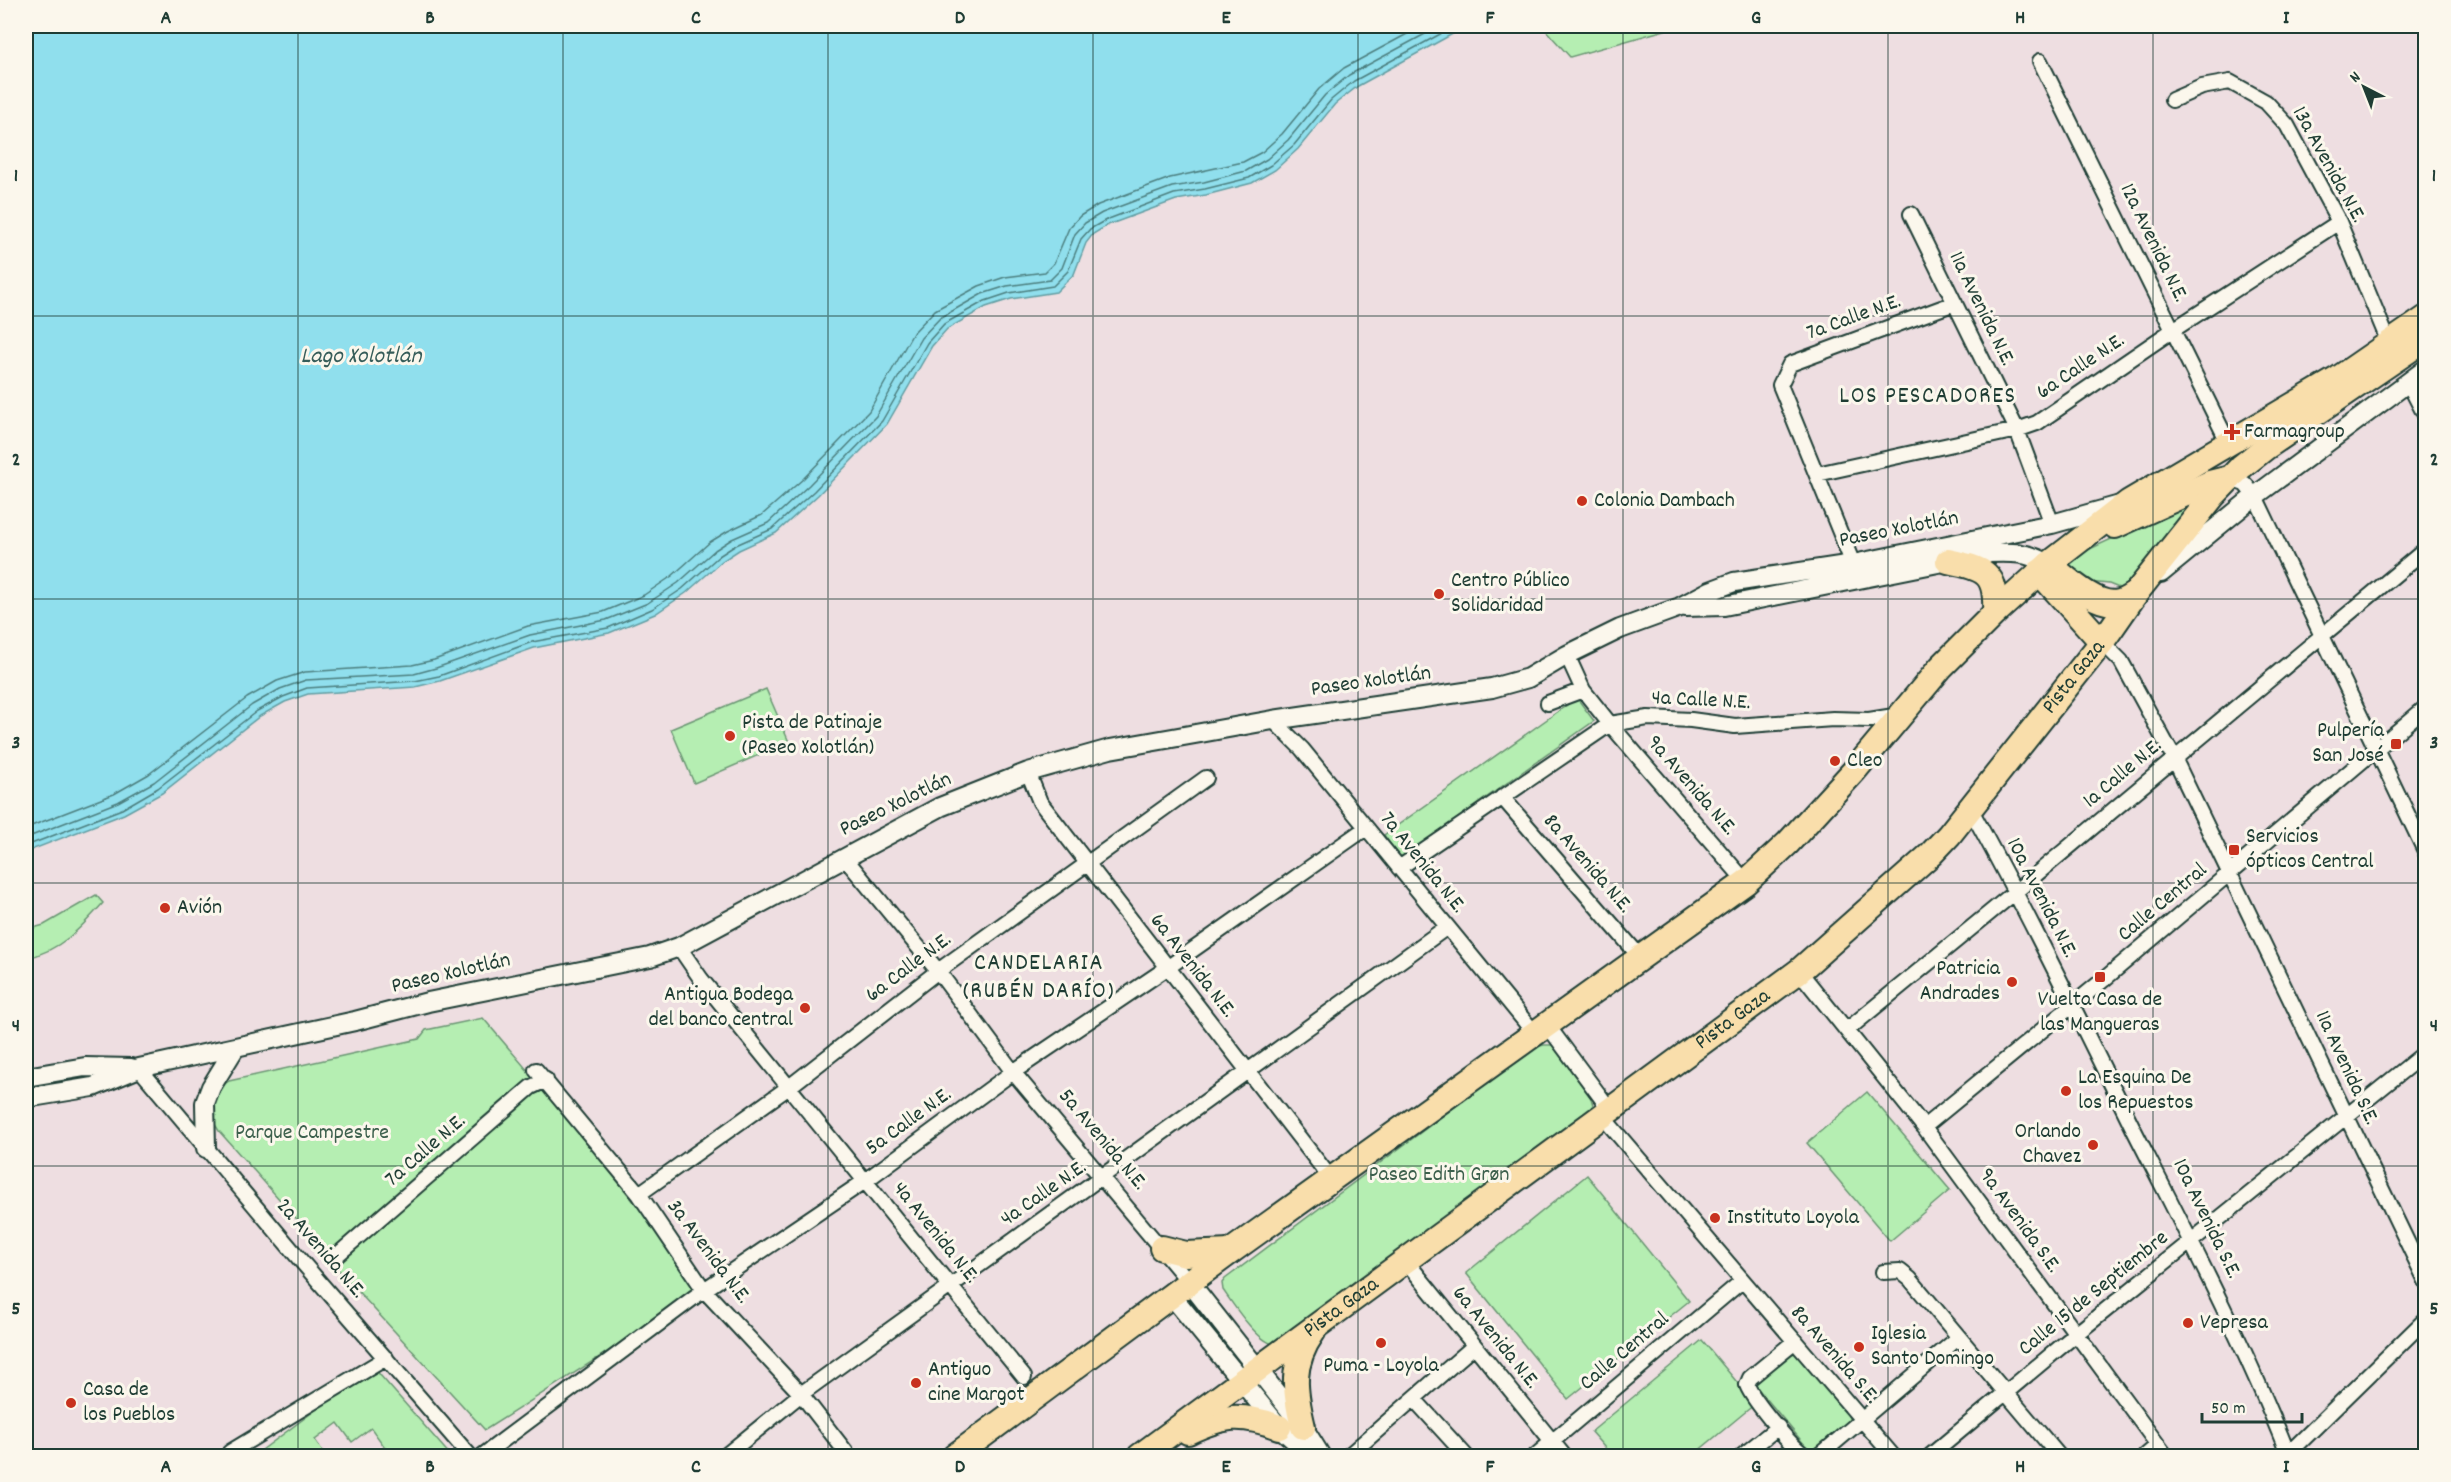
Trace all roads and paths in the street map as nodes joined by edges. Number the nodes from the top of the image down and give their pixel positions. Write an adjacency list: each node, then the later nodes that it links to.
1 (2040, 61): 7 (street, 12a Avenida N.E.)
2 (2172, 100): 4 (street, 13a Avenida N.E.)
3 (1911, 214): 5 (street, 11a Avenida N.E.)
4 (2339, 222): 7 (street, 6a Calle N.E.); 9 (street, 13a Avenida N.E.)
5 (1955, 303): 13 (street, 11a Avenida N.E.); 15 (street, 7a Calle N.E.)
6 (2426, 318): 9 (highway)
7 (2173, 330): 13 (street, 6a Calle N.E.); 14 (street, 12a Avenida N.E.)
8 (2426, 339): 16 (highway, Pista Gaza)
9 (2390, 345): 14 (highway)
10 (2426, 369): 11 (street)
11 (2408, 382): 12 (street); 17 (street)
12 (2426, 417)
13 (2017, 430): 15 (street, 6a Calle N.E.); 19 (street, 11a Avenida N.E.)
14 (2229, 444): 18 (highway)
15 (1817, 474): 23 (street)
16 (2230, 479): 17 (street); 20 (highway); 25 (highway, Pista Gaza)
17 (2255, 496): 25 (street); 28 (street)
18 (2130, 502): 19 (street, Paseo Xolotlán); 20 (highway)
19 (2052, 524): 23 (street, Paseo Xolotlán)
20 (2069, 547): 24 (highway)
21 (2426, 549): 28 (street, 1a Calle N.E.)
22 (1948, 561): 24 (street, Paseo Xolotlán); 26 (street, Paseo Xolotlán); 27 (highway)
23 (1853, 564): 26 (street, Paseo Xolotlán)
24 (2044, 568): 25 (highway); 27 (highway); 29 (highway)
25 (2136, 593): 29 (highway, Pista Gaza)
26 (1680, 607): 30 (street, Paseo Xolotlán)
27 (1995, 613): 34 (highway)
28 (2322, 636): 37 (street); 38 (street, 1a Calle N.E.)
29 (2102, 642): 38 (street); 42 (highway, Pista Gaza)
30 (1566, 655): 31 (street, 9a Avenida N.E.); 35 (street, Paseo Xolotlán)
31 (1583, 690): 32 (street); 36 (street, 9a Avenida N.E.)
32 (1548, 703)
33 (2426, 707): 37 (street, Calle Central)
34 (1900, 715): 36 (street, 4a Calle N.E.); 49 (highway)
35 (1273, 720): 39 (street, Paseo Xolotlán); 43 (street, 7a Avenida N.E.)
36 (1610, 724): 41 (street, 4a Calle N.E.); 49 (street, 9a Avenida N.E.)
37 (2376, 749): 44 (street); 48 (street, Calle Central)
38 (2174, 758): 48 (street); 50 (street, 1a Calle N.E.)
39 (1028, 772): 45 (street, Paseo Xolotlán); 46 (street, 6a Avenida N.E.)
40 (1206, 778): 46 (street, 6a Calle N.E.)
41 (1502, 797): 47 (street, 4a Calle N.E.); 53 (street, 8a Avenida N.E.)
42 (1971, 810): 50 (street, 10a Avenida N.E.); 56 (highway, Pista Gaza)
43 (1366, 828): 47 (street, 7a Avenida N.E.); 54 (street, 5a Calle N.E.)
44 (2426, 853)
45 (844, 857): 52 (street, Paseo Xolotlán); 55 (street, 5a Avenida N.E.)
46 (1086, 864): 54 (street, 6a Avenida N.E.); 55 (street, 6a Calle N.E.)
47 (1399, 868): 51 (street, 7a Avenida N.E.)
48 (2230, 873): 57 (street, Calle Central); 70 (street, 11a Avenida S.E.)
49 (1746, 882): 53 (highway)
50 (2016, 892): 57 (street, 10a Avenida N.E.); 58 (street, 1a Calle N.E.)
51 (1447, 927): 59 (street, 7a Avenida N.E.); 64 (street, 4a Calle N.E.)
52 (679, 947): 60 (street, Paseo Xolotlán); 67 (street, 4a Avenida N.E.)
53 (1641, 958): 59 (highway)
54 (1167, 968): 63 (street, 5a Calle N.E.); 64 (street, 6a Avenida N.E.)
55 (938, 971): 63 (street, 5a Avenida N.E.); 67 (street, 6a Calle N.E.)
56 (1799, 971): 58 (street); 69 (highway, Pista Gaza)
57 (2072, 1006): 71 (street, Calle Central); 77 (street, 10a Avenida S.E.)
58 (1846, 1030): 71 (street)
59 (1542, 1031): 69 (street, 7a Avenida N.E.); 74 (highway)
60 (235, 1048): 62 (street, Paseo Xolotlán); 72 (street)
61 (2426, 1052): 70 (street, Calle 15 de Septiembre)
62 (139, 1068): 66 (street, Paseo Xolotlán); 68 (street, Paseo Xolotlán); 72 (street, 2a Avenida N.E.)
63 (1013, 1072): 73 (street, 5a Avenida N.E.); 75 (street, 5a Calle N.E.)
64 (1248, 1072): 73 (street, 4a Calle N.E.); 74 (street, 6a Avenida N.E.)
65 (541, 1075): 76 (street, 3a Avenida N.E.); 80 (street, 7a Calle N.E.)
66 (26, 1077)
67 (789, 1086): 75 (street, 4a Avenida N.E.); 76 (street, 6a Calle N.E.)
68 (26, 1098)
69 (1607, 1114): 81 (highway, Pista Gaza); 83 (street, 8a Avenida S.E.)
70 (2345, 1117): 77 (street, Calle 15 de Septiembre); 84 (street, 11a Avenida S.E.)
71 (1924, 1127): 90 (street, 9a Avenida S.E.)
72 (206, 1148): 94 (street, 2a Avenida N.E.)
73 (1102, 1178): 78 (street, 5a Avenida N.E.); 85 (street, 4a Calle N.E.)
74 (1332, 1180): 79 (highway)
75 (865, 1181): 85 (street, 4a Avenida N.E.); 86 (street, 5a Calle N.E.)
76 (639, 1194): 86 (street, 3a Avenida N.E.)
77 (2191, 1242): 90 (street, Calle 15 de Septiembre); 126 (street, 10a Avenida S.E.)
78 (1162, 1248): 79 (highway); 87 (street, 5a Avenida N.E.)
79 (1230, 1252): 87 (highway)
80 (335, 1257)
81 (1406, 1261): 89 (highway, Pista Gaza); 93 (street, 6a Avenida N.E.)
82 (1883, 1272): 91 (street)
83 (1742, 1281): 92 (street, 8a Avenida S.E.); 104 (street, Calle Central)
84 (2426, 1281)
85 (950, 1286): 96 (street, 4a Avenida N.E.); 97 (street, 4a Calle N.E.)
86 (704, 1290): 97 (street, 3a Avenida N.E.); 109 (street, 5a Calle N.E.)
87 (1181, 1290): 95 (street, 5a Avenida N.E.); 112 (highway)
88 (2426, 1319): 126 (street)
89 (1321, 1323): 95 (highway, Pista Gaza); 101 (highway)
90 (2076, 1334): 98 (street, Calle 15 de Septiembre); 105 (street, 9a Avenida S.E.)
91 (1958, 1338): 98 (street); 100 (street)
92 (1795, 1341): 100 (street, 8a Avenida S.E.); 102 (street)
93 (1474, 1346): 99 (street); 104 (street, 6a Avenida N.E.)
94 (386, 1358): 106 (street); 108 (street, 2a Avenida N.E.)
95 (1250, 1375): 101 (street, 5a Avenida N.E.); 103 (street, 5a Avenida N.E.); 107 (highway, Pista Gaza)
96 (1024, 1377)
97 (801, 1394): 110 (street, 4a Calle N.E.); 111 (street, 3a Avenida N.E.)
98 (2005, 1394): 123 (street, Calle 15 de Septiembre); 124 (street)
99 (1414, 1399): 115 (street); 116 (street)
100 (1862, 1420): 121 (street); 122 (street, 8a Avenida S.E.)
101 (1303, 1427): 114 (street, 5a Avenida N.E.)
102 (1778, 1427): 119 (street); 120 (street)
103 (1279, 1428): 107 (highway); 113 (street, 5a Avenida N.E.)
104 (1552, 1441): 117 (street, Calle Central); 118 (street, 6a Avenida N.E.)
105 (2162, 1451): 125 (street)
106 (230, 1452)
107 (1141, 1455)
108 (470, 1456)
109 (482, 1456)
110 (725, 1456)
111 (849, 1456)
112 (955, 1456)
113 (1312, 1456)
114 (1321, 1456)
115 (1348, 1456)
116 (1466, 1456)
117 (1534, 1456)
118 (1564, 1456)
119 (1743, 1456)
120 (1806, 1456)
121 (1819, 1456)
122 (1893, 1456)
123 (1930, 1456)
124 (2059, 1456)
125 (2145, 1456)
126 (2288, 1456)

